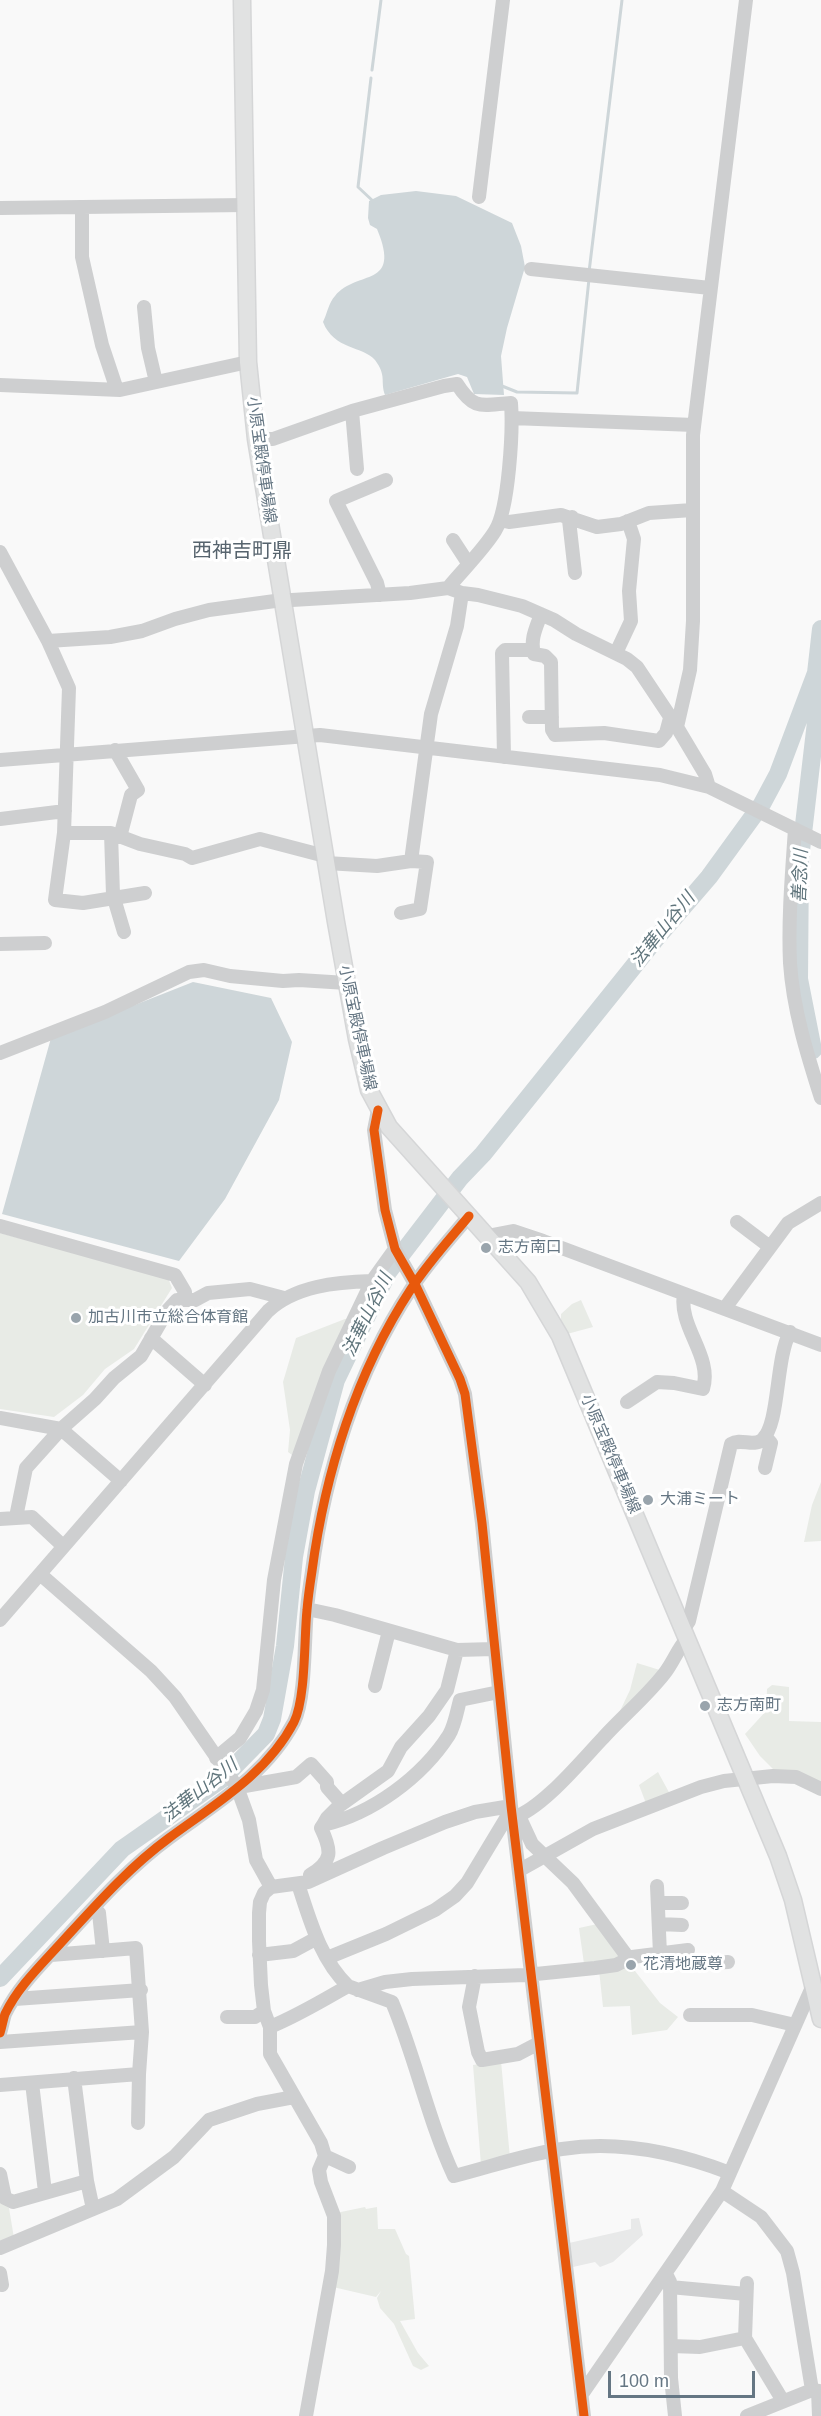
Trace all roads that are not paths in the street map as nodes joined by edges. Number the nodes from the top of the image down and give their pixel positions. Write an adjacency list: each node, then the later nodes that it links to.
1 (242, 0): 5 (main road, 小原宝殿停車場線)
2 (503, 0): 4 (street)
3 (746, 0): 9 (street)
4 (479, 197)
5 (246, 205): 7 (street); 11 (main road, 小原宝殿停車場線)
6 (0, 208): 7 (street)
7 (82, 208): 14 (street)
8 (531, 269): 9 (street)
9 (710, 288): 17 (street)
10 (144, 307): 12 (street)
11 (248, 362): 12 (street); 18 (main road, 小原宝殿停車場線)
12 (156, 382): 14 (street)
13 (0, 385): 14 (street)
14 (117, 390)
15 (352, 411): 16 (street); 18 (street); 19 (street)
16 (512, 418): 17 (street); 23 (street)
17 (694, 425): 21 (street)
18 (256, 439): 32 (main road, 小原宝殿停車場線)
19 (357, 469)
20 (386, 480): 31 (street)
21 (692, 510): 24 (street); 39 (street)
22 (572, 517): 23 (street); 24 (street); 28 (street)
23 (500, 520): 27 (street)
24 (628, 521): 36 (street)
25 (453, 540): 27 (street)
26 (0, 552): 34 (street)
27 (468, 564): 29 (street)
28 (575, 573)
29 (448, 588): 30 (street); 31 (street)
30 (462, 593): 33 (street); 41 (street)
31 (380, 595): 32 (street)
32 (283, 601): 34 (street); 40 (main road, 小原宝殿停車場線)
33 (541, 614): 35 (street); 36 (street)
34 (48, 641): 43 (street)
35 (533, 650): 38 (street); 44 (street)
36 (616, 653): 39 (street)
37 (529, 717): 38 (street)
38 (552, 717): 39 (street)
39 (674, 722): 46 (street)
40 (307, 736): 41 (street); 42 (street); 53 (main road, 小原宝殿停車場線)
41 (425, 748): 44 (street); 54 (street)
42 (114, 750): 43 (street); 51 (street)
43 (68, 753): 45 (street); 47 (street)
44 (504, 757): 46 (street)
45 (0, 760)
46 (709, 787): 49 (street)
47 (65, 811): 48 (street); 50 (street)
48 (0, 819)
49 (797, 830): 52 (street); 63 (street)
50 (64, 833): 51 (street); 56 (street)
51 (115, 835): 53 (street); 56 (street)
52 (818, 840)
53 (326, 860): 54 (street); 61 (main road, 小原宝殿停車場線)
54 (411, 861): 57 (street)
55 (145, 893): 56 (street)
56 (114, 899): 58 (street)
57 (401, 913)
58 (124, 932)
59 (45, 943): 60 (street)
60 (0, 944)
61 (347, 983): 62 (street); 64 (main road, 小原宝殿停車場線)
62 (0, 1053)
63 (821, 1098)
64 (378, 1110): 66 (main road, 小原宝殿停車場線); 71 (street)
65 (821, 1203): 70 (street)
66 (467, 1214): 69 (main road, 小原宝殿停車場線); 73 (street)
67 (737, 1222): 70 (street)
68 (0, 1226): 74 (street)
69 (487, 1236): 75 (street); 95 (main road, 小原宝殿停車場線)
70 (770, 1247): 77 (street)
71 (395, 1249): 72 (street); 73 (street)
72 (372, 1281): 76 (street); 100 (street)
73 (415, 1284): 92 (street); 96 (street)
74 (185, 1292)
75 (684, 1294): 77 (street); 82 (street)
76 (284, 1298): 79 (street); 81 (street)
77 (724, 1308): 78 (street)
78 (790, 1332): 80 (street); 85 (street)
79 (151, 1338): 81 (street); 84 (street)
80 (821, 1345)
81 (204, 1385): 87 (street)
82 (627, 1402)
83 (0, 1418): 84 (street)
84 (61, 1429): 87 (street); 88 (street)
85 (765, 1436): 86 (street); 95 (street)
86 (765, 1468)
87 (122, 1480): 90 (street)
88 (16, 1517): 89 (street); 90 (street)
89 (0, 1520)
90 (63, 1546): 91 (street)
91 (40, 1574): 93 (street); 100 (street)
92 (307, 1609): 94 (street); 102 (street)
93 (0, 1620)
94 (389, 1631): 97 (street); 98 (street)
95 (685, 1635): 101 (main road, 小原宝殿停車場線); 105 (street)
96 (494, 1649): 97 (street); 99 (street)
97 (457, 1650): 104 (street)
98 (375, 1686)
99 (499, 1692): 105 (street); 106 (street)
100 (216, 1758): 102 (street)
101 (746, 1778): 103 (street); 107 (street); 125 (main road, 小原宝殿停車場線)
102 (234, 1782): 104 (street); 111 (street); 119 (street)
103 (821, 1788)
104 (342, 1804): 106 (street)
105 (514, 1813): 107 (street); 108 (street); 109 (street); 122 (street)
106 (323, 1825): 109 (street)
107 (545, 1856): 108 (street); 123 (street)
108 (520, 1870): 126 (street)
109 (300, 1884): 111 (street); 117 (street)
110 (657, 1886): 112 (street)
111 (271, 1887): 121 (street)
112 (658, 1903): 113 (street); 115 (street)
113 (682, 1903)
114 (99, 1912): 118 (street)
115 (659, 1924): 116 (street); 120 (street)
116 (682, 1925)
117 (317, 1938): 121 (street); 122 (street)
118 (103, 1951): 119 (street); 129 (street)
119 (51, 1954): 130 (street)
120 (660, 1954): 123 (street); 124 (street)
121 (260, 1955): 131 (street)
122 (327, 1958): 128 (street)
123 (629, 1959): 126 (street)
124 (728, 1962)
125 (818, 1973): 134 (main road, 小原宝殿停車場線); 135 (street)
126 (531, 1974): 127 (street); 140 (street)
127 (475, 1976): 128 (street); 140 (street)
128 (353, 1988): 136 (street); 147 (street)
129 (141, 1990): 130 (street); 137 (street)
130 (15, 1999): 138 (street)
131 (264, 2011): 133 (street); 136 (street)
132 (690, 2015): 135 (street)
133 (227, 2017)
134 (821, 2019)
135 (795, 2025): 150 (street)
136 (270, 2028): 145 (street)
137 (142, 2032): 139 (street); 141 (street)
138 (0, 2033)
139 (0, 2042)
140 (539, 2043): 147 (street)
141 (139, 2074): 142 (street); 146 (street)
142 (74, 2078): 143 (street); 152 (street)
143 (32, 2083): 144 (street); 154 (street)
144 (0, 2085)
145 (294, 2097): 148 (street); 155 (street)
146 (138, 2123)
147 (553, 2151): 150 (street); 161 (street)
148 (325, 2156): 149 (street); 163 (street)
149 (349, 2167)
150 (730, 2173): 153 (street)
151 (0, 2174): 154 (street)
152 (87, 2181): 154 (street); 155 (street)
153 (722, 2191): 157 (street); 160 (street)
154 (45, 2192)
155 (93, 2209): 156 (street)
156 (0, 2248)
157 (668, 2281): 158 (street); 159 (street); 161 (street)
158 (745, 2338): 159 (street); 162 (street)
159 (671, 2346): 165 (street)
160 (817, 2390): 162 (street); 167 (street)
161 (582, 2394): 164 (street)
162 (783, 2401): 166 (street)
163 (306, 2416)
164 (584, 2416)
165 (675, 2416)
166 (747, 2416)
167 (819, 2416)

